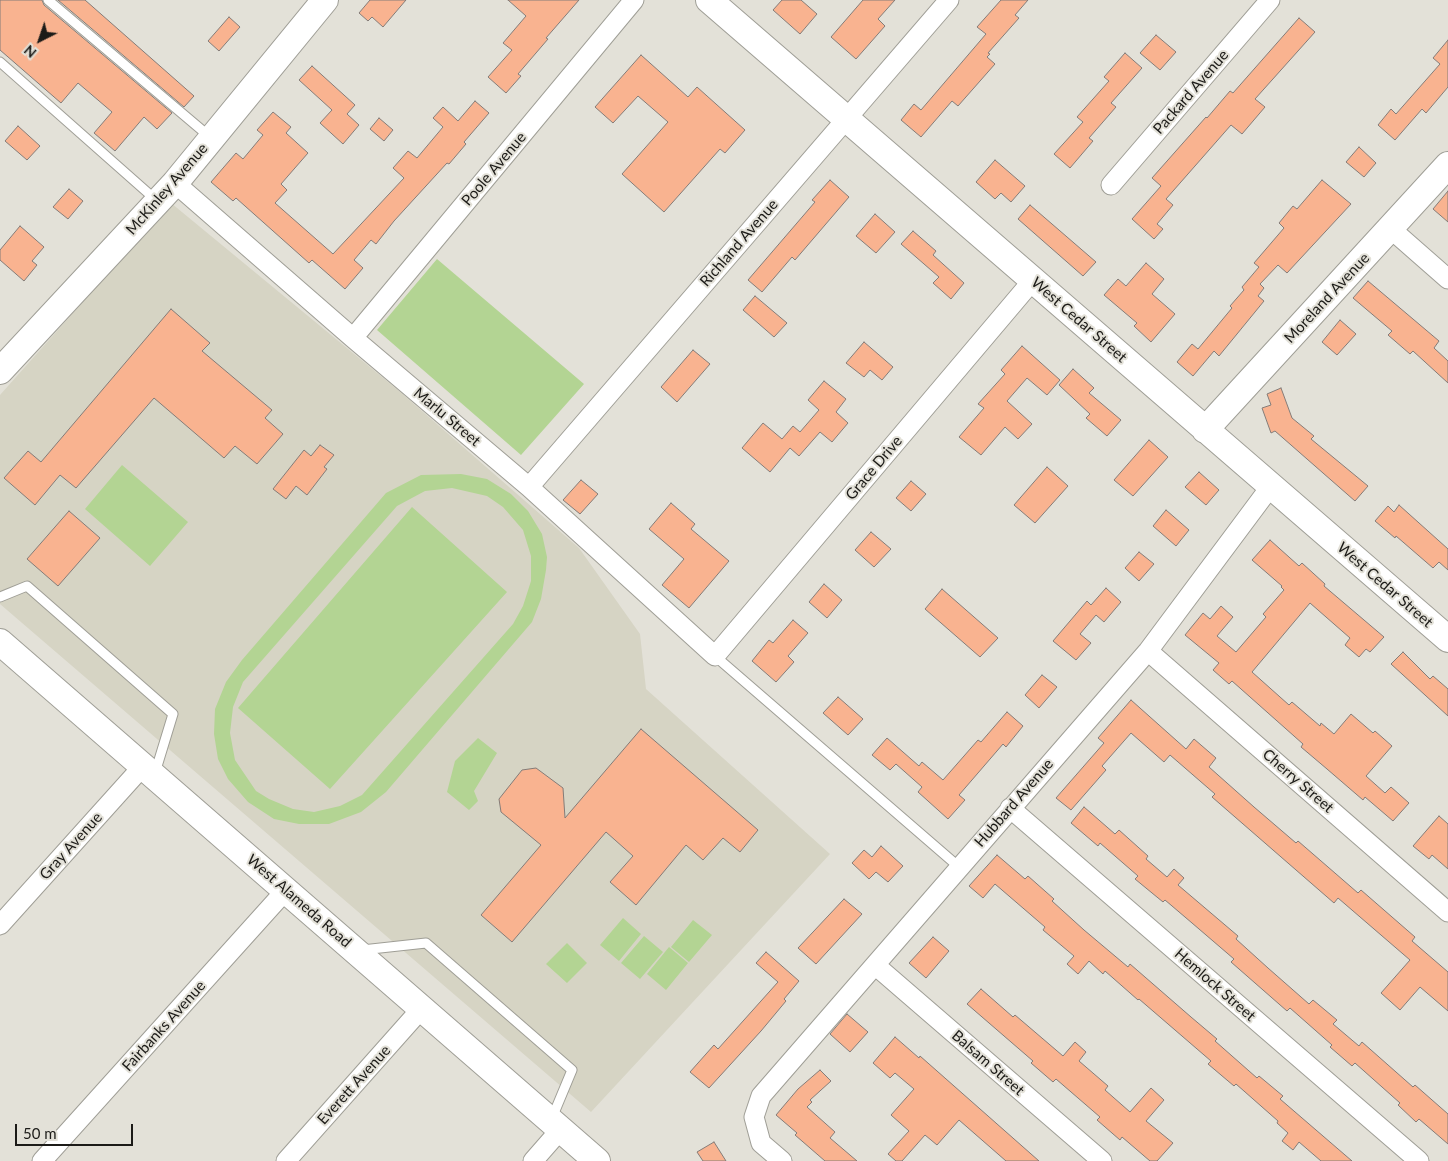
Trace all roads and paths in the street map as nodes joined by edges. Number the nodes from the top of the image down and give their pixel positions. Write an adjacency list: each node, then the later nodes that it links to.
1 (48, 0): 9 (lane)
2 (325, 0): 9 (street, McKinley Avenue)
3 (634, 0): 16 (street, Poole Avenue)
4 (709, 0): 8 (street, West Cedar Street)
5 (949, 0): 8 (street, Richland Avenue)
6 (1270, 0): 11 (street, Packard Avenue)
7 (0, 62): 12 (lane)
8 (846, 118): 15 (street, West Cedar Street); 20 (street, Richland Avenue)
9 (211, 138): 12 (street, McKinley Avenue)
10 (1448, 165): 13 (street, Moreland Avenue)
11 (1111, 185)
12 (166, 192): 16 (street, Marlu Street); 17 (street, McKinley Avenue)
13 (1391, 229): 14 (street); 18 (street, Moreland Avenue)
14 (1448, 279)
15 (1033, 280): 18 (street, West Cedar Street); 25 (street, Grace Drive)
16 (353, 338): 20 (street, Marlu Street)
17 (0, 371)
18 (1205, 430): 19 (street, West Cedar Street)
19 (1271, 486): 22 (street, West Cedar Street); 24 (street, Hubbard Avenue)
20 (529, 487): 25 (street, Marlu Street)
21 (0, 597): 26 (lane)
22 (1448, 639)
23 (0, 644): 26 (street, West Alameda Road)
24 (1148, 651): 27 (street, Hubbard Avenue); 30 (street, Cherry Street)
25 (715, 656): 28 (lane)
26 (148, 771): 29 (street, West Alameda Road); 31 (street, Gray Avenue)
27 (1010, 808): 28 (street, Hubbard Avenue); 42 (street, Hemlock Street)
28 (959, 867): 33 (street, Hubbard Avenue)
29 (286, 890): 32 (street, West Alameda Road); 36 (street, Fairbanks Avenue)
30 (1448, 912)
31 (0, 925)
32 (356, 951): 34 (street, West Alameda Road); 35 (lane)
33 (875, 965): 40 (street, Hubbard Avenue); 41 (street, Balsam Street)
34 (422, 1008): 35 (street, West Alameda Road); 37 (street, Everett Avenue)
35 (556, 1125): 38 (street); 39 (street, West Alameda Road)
36 (42, 1161)
37 (286, 1161)
38 (534, 1161)
39 (597, 1161)
40 (782, 1161)
41 (1102, 1161)
42 (1420, 1161)

